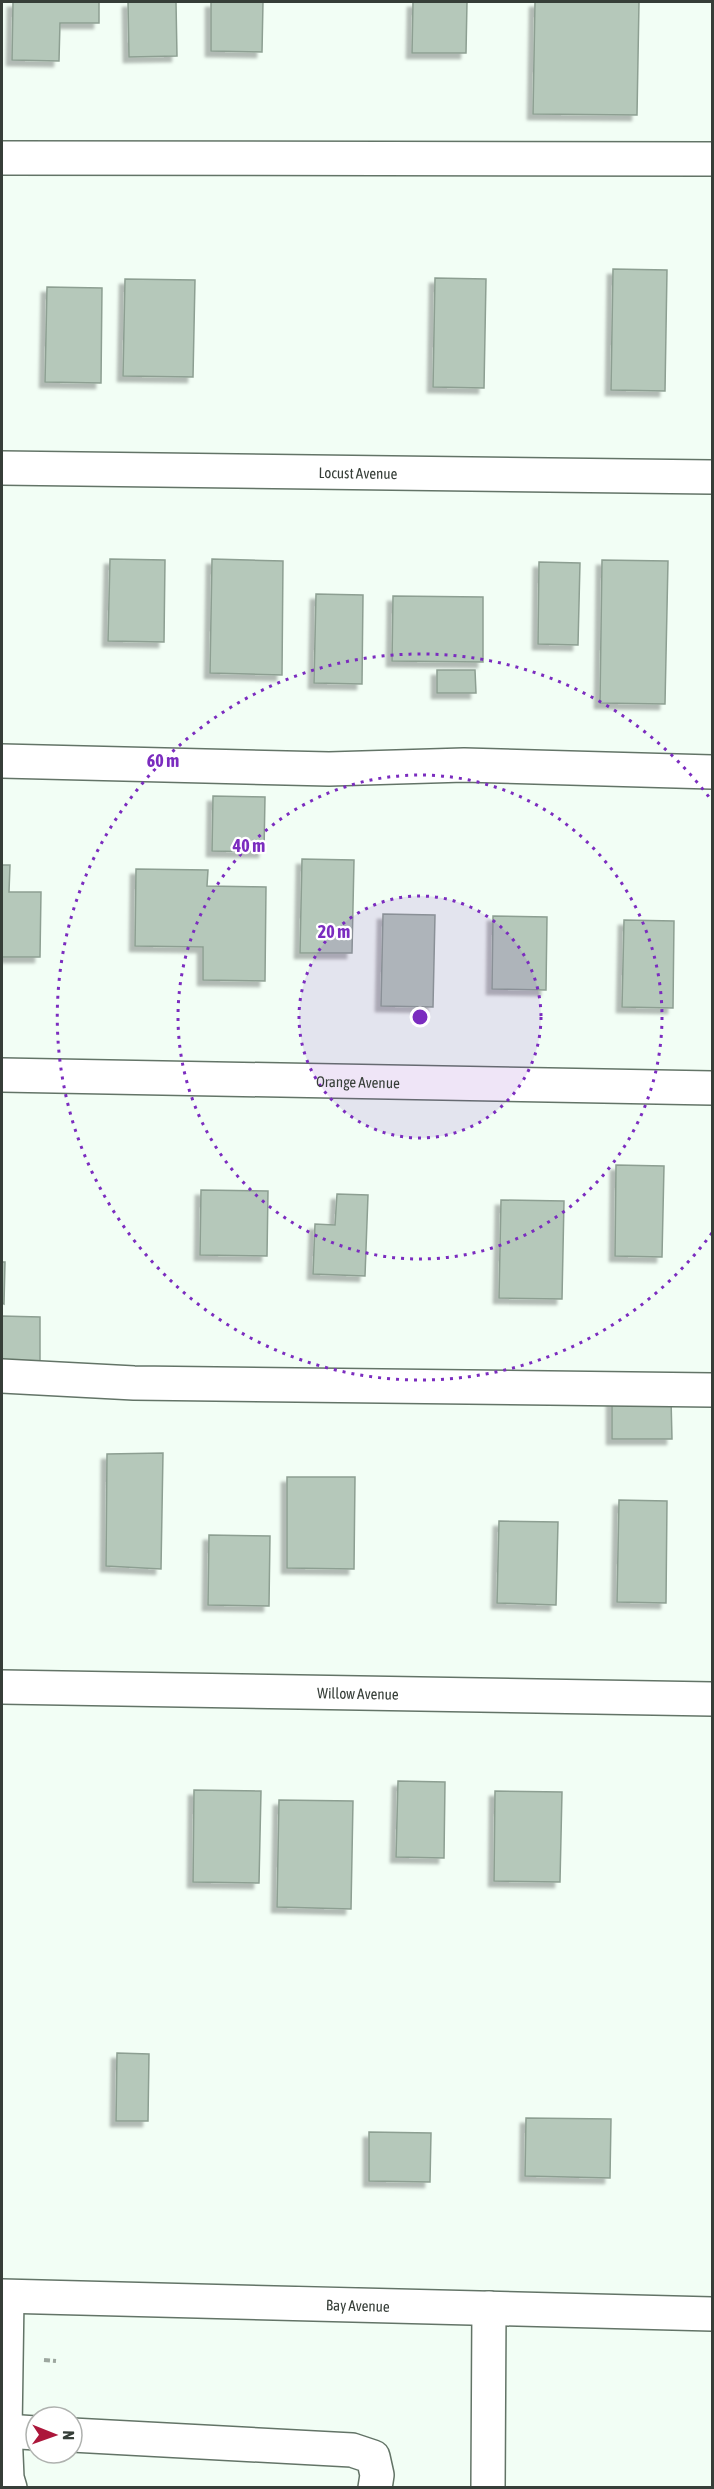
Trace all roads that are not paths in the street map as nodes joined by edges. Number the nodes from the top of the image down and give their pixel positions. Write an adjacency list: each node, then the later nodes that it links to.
1 (2, 158): 2 (street)
2 (712, 159)
3 (2, 468): 4 (street, Locust Avenue)
4 (712, 477)
5 (2, 761): 6 (street)
6 (712, 772)
7 (2, 1075): 8 (street, Orange Avenue)
8 (712, 1088)
9 (2, 1376): 10 (street)
10 (712, 1390)
11 (2, 1687): 12 (street, Willow Avenue)
12 (712, 1699)
13 (4, 2296): 14 (street, Bay Avenue); 16 (street)
14 (489, 2308): 15 (street, Bay Avenue); 20 (street)
15 (712, 2313)
16 (20, 2432): 18 (street)
17 (84, 2436): 19 (street)
18 (10, 2487)
19 (375, 2487)
20 (488, 2487)

